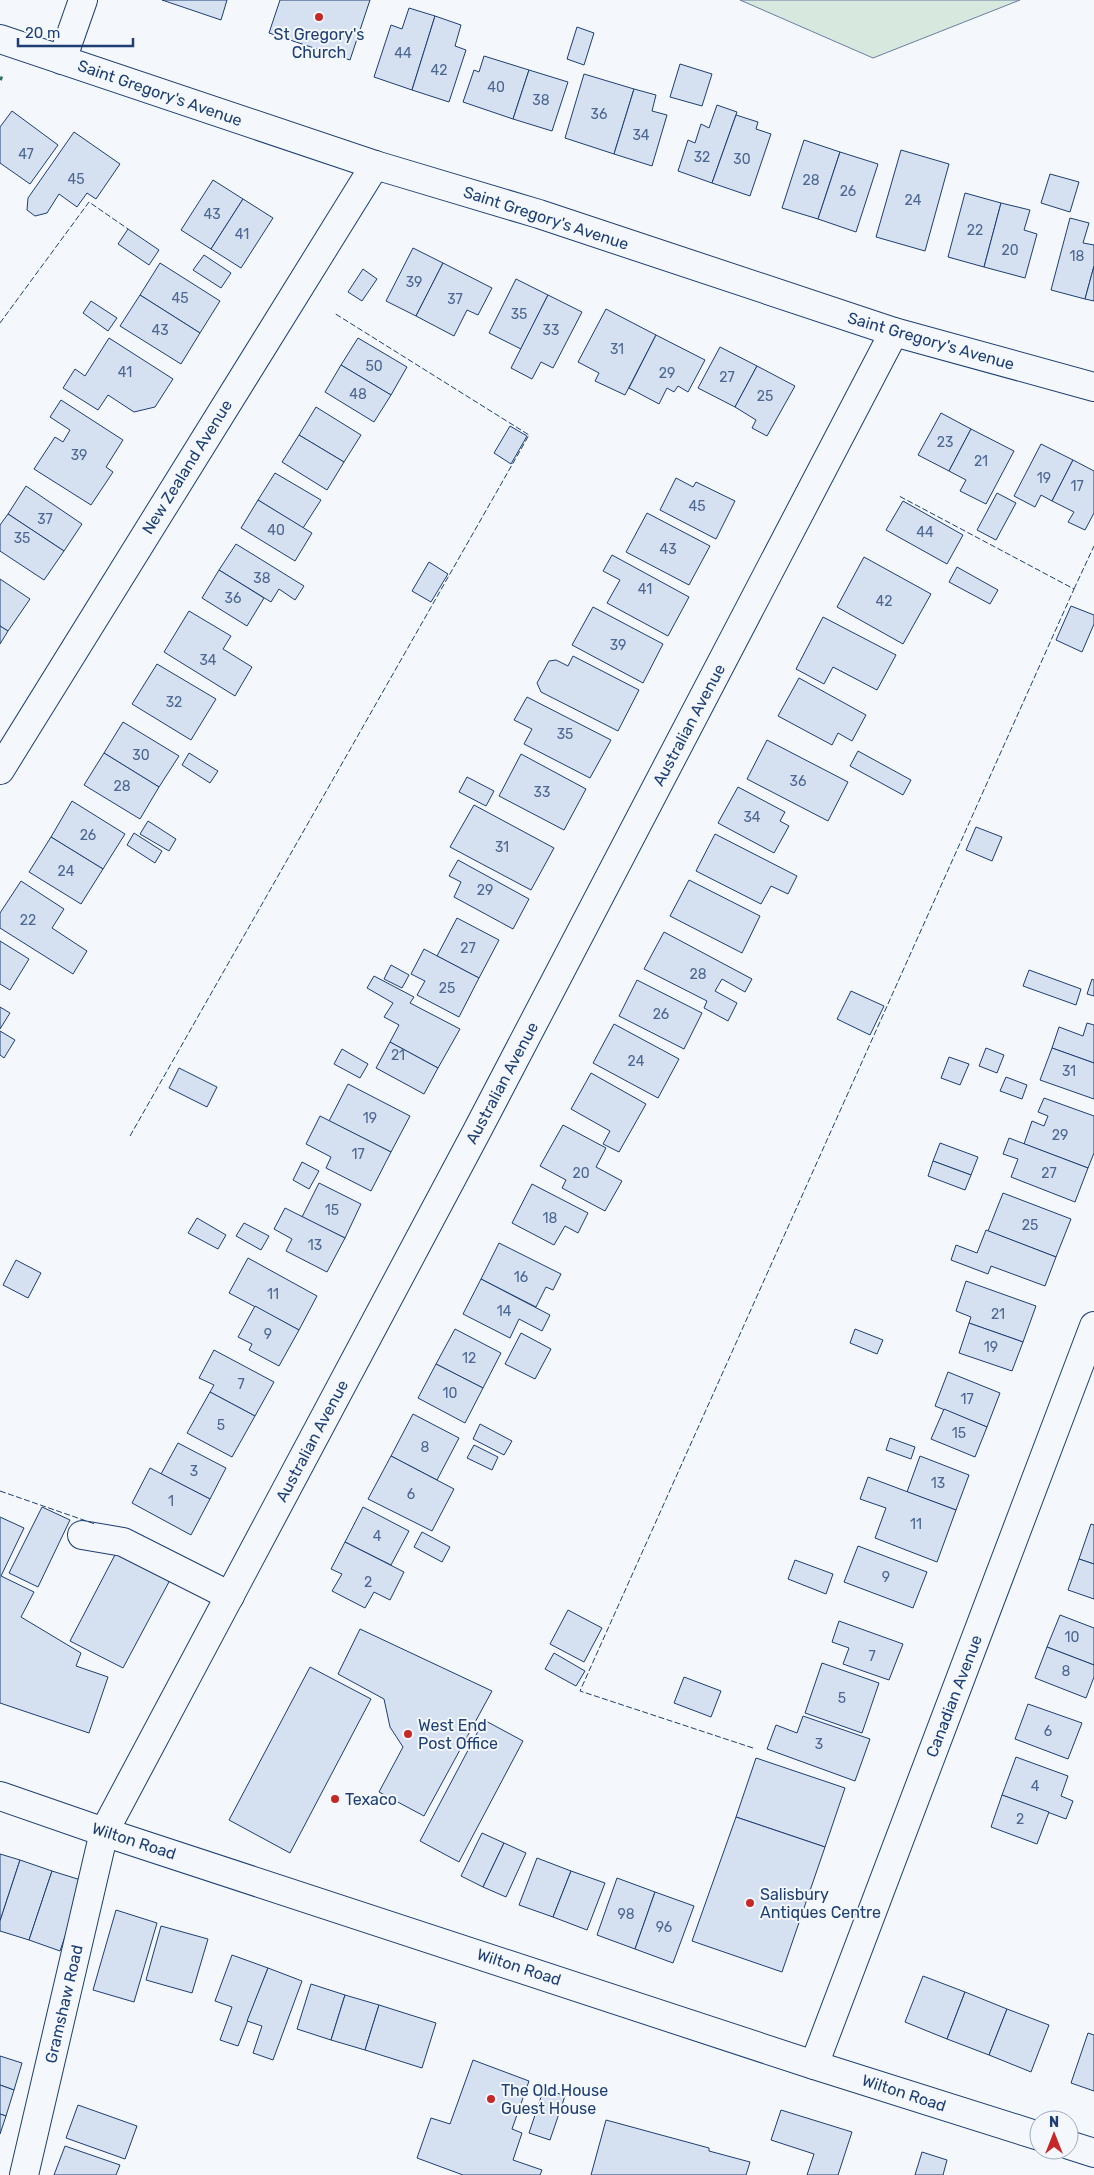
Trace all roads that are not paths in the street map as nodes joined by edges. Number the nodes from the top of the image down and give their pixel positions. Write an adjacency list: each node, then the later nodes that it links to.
1 (83, 0): 3 (main road)
2 (0, 39): 3 (main road, Saint Gregory's Avenue)
3 (62, 60): 4 (main road, Saint Gregory's Avenue)
4 (375, 165): 5 (main road, Saint Gregory's Avenue); 7 (main road, New Zealand Avenue)
5 (894, 332): 6 (main road, Saint Gregory's Avenue); 10 (main road, Australian Avenue)
6 (1094, 387)
7 (0, 770)
8 (1094, 1326): 13 (main road, Canadian Avenue)
9 (82, 1534): 10 (main road)
10 (230, 1596): 12 (main road, Australian Avenue)
11 (0, 1796): 12 (main road, Wilton Road)
12 (104, 1832): 13 (main road, Wilton Road); 17 (main road, Gramshaw Road)
13 (814, 2065): 14 (main road, Wilton Road)
14 (1029, 2133)
15 (1079, 2148): 16 (main road)
16 (1094, 2153)
17 (24, 2175)

